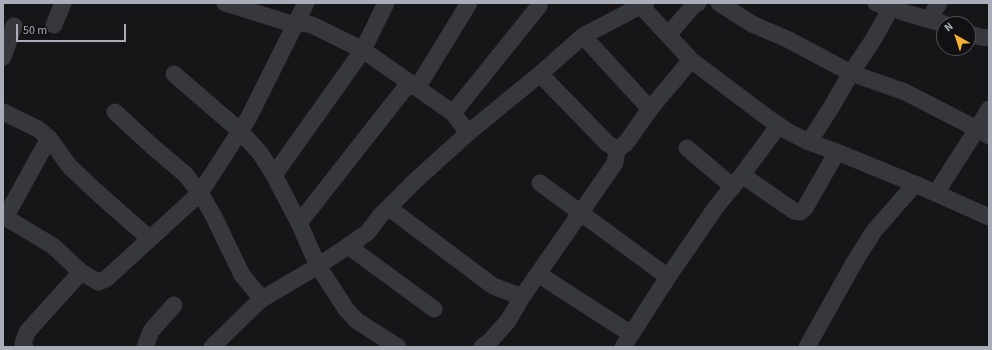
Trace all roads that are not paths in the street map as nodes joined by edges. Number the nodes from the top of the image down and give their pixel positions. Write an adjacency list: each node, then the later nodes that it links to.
1 (63, 3): 14 (street)
2 (225, 3): 15 (street)
3 (306, 3): 15 (street)
4 (386, 3): 21 (street)
5 (469, 3): 27 (street)
6 (698, 3): 17 (street)
7 (719, 3): 24 (street)
8 (939, 3): 12 (street)
9 (637, 5): 17 (street); 19 (street)
10 (883, 5): 13 (street); 24 (street)
11 (539, 6): 32 (street)
12 (938, 16)
13 (936, 22)
14 (54, 25)
15 (295, 25): 21 (street); 34 (street)
16 (14, 26): 22 (street)
17 (668, 35): 23 (street)
18 (976, 35): 20 (street)
19 (583, 36): 26 (street); 28 (street)
20 (989, 38)
21 (363, 50): 27 (street); 42 (street)
22 (3, 57)
23 (690, 60): 28 (street); 33 (street)
24 (851, 73): 35 (street); 38 (street)
25 (174, 74): 34 (street)
26 (540, 74): 36 (street); 40 (street)
27 (413, 86): 32 (street); 52 (street)
28 (650, 109): 40 (street)
29 (989, 109): 35 (street)
30 (3, 112): 37 (street)
31 (115, 112): 46 (street)
32 (453, 113): 36 (street)
33 (779, 125): 38 (street); 43 (street)
34 (240, 131): 42 (street); 46 (street)
35 (983, 132): 47 (street)
36 (468, 133): 48 (street)
37 (49, 138): 50 (street); 53 (street)
38 (809, 142): 41 (street)
39 (687, 148): 43 (street)
40 (617, 150): 49 (street)
41 (837, 152): 43 (street); 45 (street)
42 (274, 175): 52 (street)
43 (737, 181): 58 (street)
44 (540, 183): 49 (street)
45 (915, 184): 47 (street); 69 (street)
46 (200, 193): 53 (street); 60 (street)
47 (936, 193): 51 (street)
48 (389, 208): 54 (street); 59 (street)
49 (581, 212): 57 (street); 58 (street)
50 (4, 217): 56 (street)
51 (989, 217)
52 (299, 223): 55 (street)
53 (150, 239): 56 (street)
54 (348, 246): 55 (street); 62 (street)
55 (318, 266): 60 (street); 68 (street)
56 (81, 272): 65 (street)
57 (538, 274): 59 (street); 63 (street)
58 (668, 277): 63 (street)
59 (522, 297): 64 (street)
60 (262, 299): 67 (street)
61 (174, 305): 66 (street)
62 (434, 309)
63 (627, 340)
64 (491, 345)
65 (25, 347)
66 (145, 347)
67 (212, 347)
68 (398, 347)
69 (807, 347)

